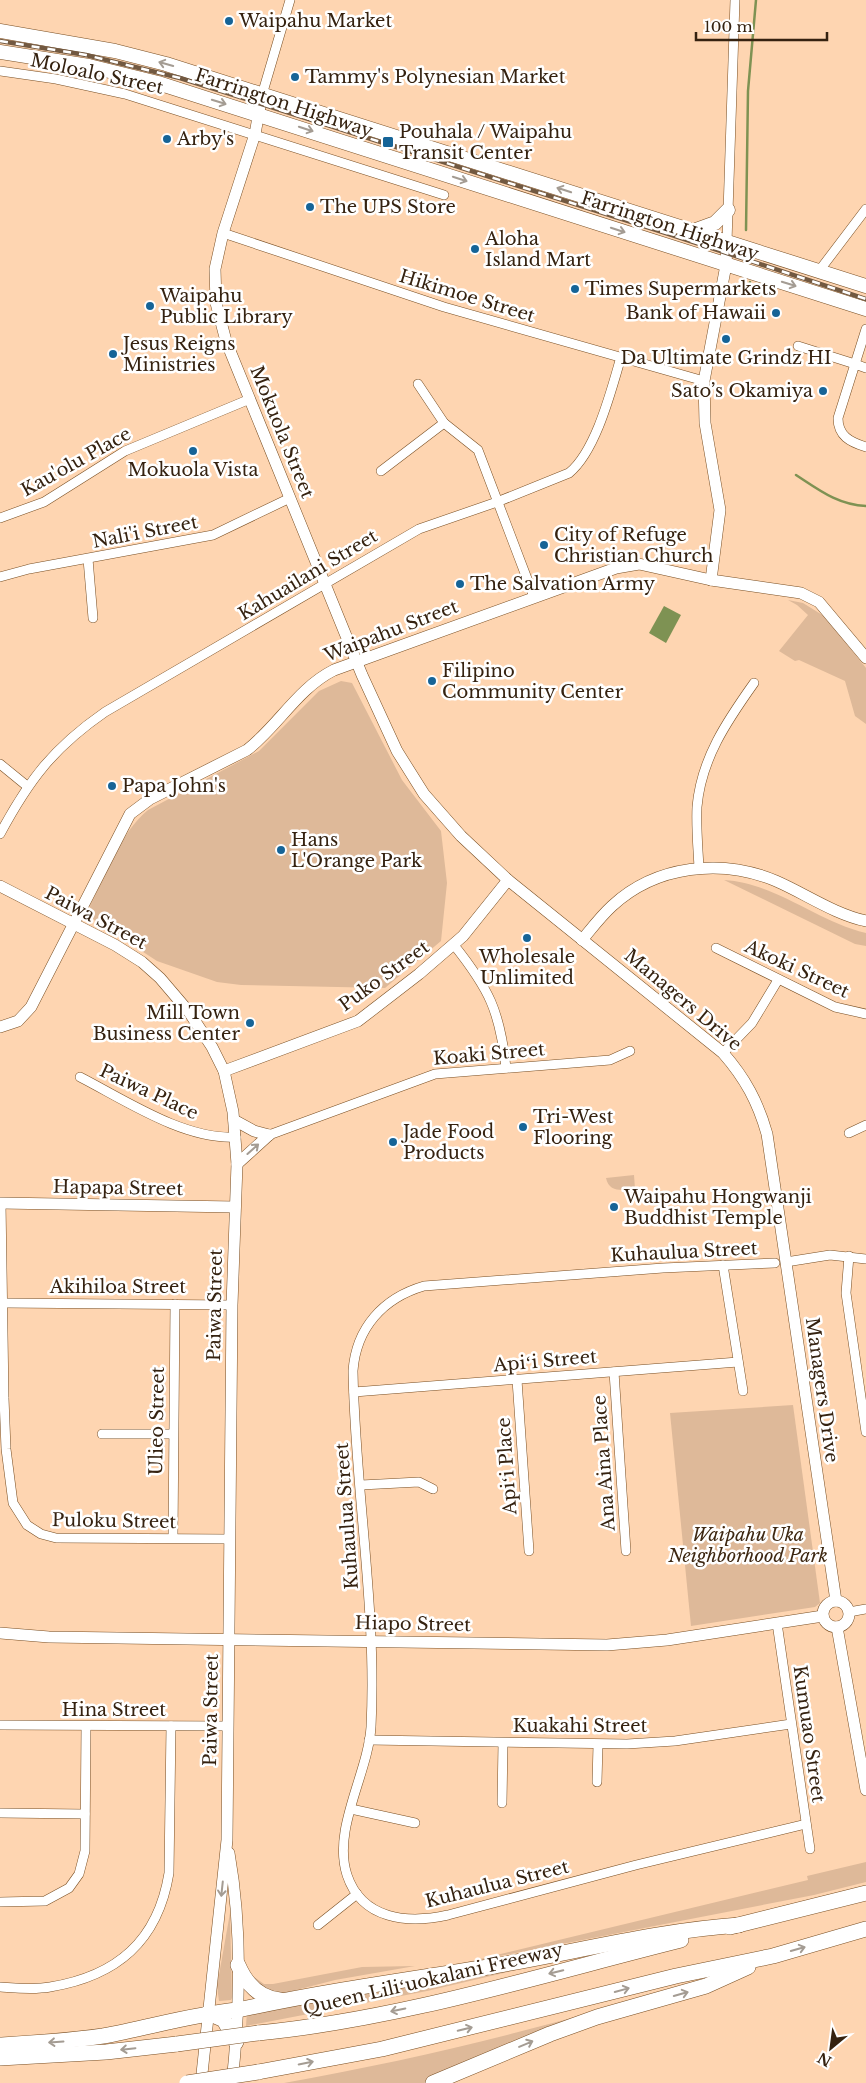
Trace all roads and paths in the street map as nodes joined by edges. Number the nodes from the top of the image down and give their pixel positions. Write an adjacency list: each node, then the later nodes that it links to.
1 (290, 0): 6 (street)
2 (735, 0): 11 (street)
3 (0, 31): 6 (main road, Farrington Highway, one-way to 3)
4 (0, 52): 7 (main road, Farrington Highway, one-way to 7)
5 (0, 71): 8 (street, Moloalo Street)
6 (262, 95): 7 (street, Mokuola Street); 12 (main road, Farrington Highway, one-way to 6)
7 (260, 114): 8 (street, Mokuola Street); 15 (main road, Farrington Highway, one-way to 15)
8 (255, 134): 9 (street, Moloalo Street); 13 (street, Mokuola Street)
9 (444, 195)
10 (866, 209): 16 (street)
11 (728, 210): 12 (main road); 14 (street)
12 (693, 231): 14 (main road, Farrington Highway)
13 (223, 233): 21 (street, Hikimoe Street); 26 (street, Mokuola Street)
14 (727, 242): 15 (street); 16 (main road, Farrington Highway)
15 (726, 265): 18 (main road, Farrington Highway, one-way to 18); 24 (street)
16 (819, 271): 17 (main road, Farrington Highway)
17 (866, 286)
18 (866, 310)
19 (866, 329): 22 (street)
20 (798, 346): 22 (street)
21 (621, 357): 24 (street, Hikimoe Street); 31 (street, Kahuailani Street)
22 (855, 364): 23 (street); 28 (street)
23 (866, 368)
24 (704, 381): 35 (street)
25 (418, 384): 27 (street)
26 (250, 399): 30 (street, Mokuola Street); 32 (street, Kau'olu Place)
27 (444, 423): 29 (street); 31 (street)
28 (866, 447)
29 (381, 471)
30 (290, 498): 33 (street, Nali'i Street); 36 (street, Mokuola Street)
31 (497, 502): 36 (street, Kahuailani Street); 37 (street)
32 (0, 518)
33 (88, 559): 34 (street, Nali'i Street); 38 (street)
34 (0, 577)
35 (711, 580): 37 (street, Waipahu Street); 39 (street, Waipahu Street)
36 (325, 584): 40 (street, Mokuola Street); 43 (street, Kahuailani Street)
37 (534, 597): 40 (street, Waipahu Street)
38 (93, 618)
39 (866, 658)
40 (357, 662): 46 (street, Managers Drive); 49 (street, Waipahu Street)
41 (754, 683): 45 (street)
42 (0, 764): 43 (street)
43 (27, 786): 44 (street, Kahuailani Street)
44 (0, 834)
45 (699, 868): 48 (street); 50 (street)
46 (508, 880): 50 (street, Managers Drive); 51 (street, Puko Street)
47 (0, 886): 49 (street, Paiwa Street)
48 (866, 922)
49 (73, 923): 55 (street, Waipahu Street); 59 (street, Paiwa Street)
50 (582, 940): 57 (street, Managers Drive)
51 (454, 945): 58 (street); 59 (street, Puko Street)
52 (716, 948): 53 (street, Akoki Street)
53 (778, 980): 54 (street, Akoki Street); 57 (street)
54 (866, 1014)
55 (0, 1027)
56 (630, 1051): 58 (street, Koaki Street)
57 (723, 1053): 71 (street, Managers Drive)
58 (506, 1068): 64 (street, Koaki Street)
59 (224, 1071): 61 (street, Paiwa Street)
60 (80, 1077): 65 (street, Paiwa Place)
61 (234, 1120): 64 (street); 65 (street, Paiwa Street)
62 (866, 1125): 63 (street)
63 (849, 1133)
64 (269, 1135): 66 (street, one-way to 64)
65 (236, 1137): 66 (street, Paiwa Street)
66 (237, 1164): 68 (street, Paiwa Street)
67 (1, 1203): 68 (street, Hapapa Street); 73 (street, Puloku Street)
68 (235, 1207): 75 (street, Paiwa Street)
69 (849, 1256): 70 (street, Kuhaulua Street); 71 (street, Kuhaulua Street); 81 (street)
70 (866, 1259)
71 (780, 1263): 72 (street, Kuhaulua Street); 90 (street, Managers Drive)
72 (723, 1265): 76 (street); 80 (street, Kuhaulua Street)
73 (3, 1303): 74 (street, Akihiloa Street); 86 (street, Puloku Street)
74 (175, 1304): 75 (street, Akihiloa Street); 83 (street, Ulieo Street)
75 (232, 1305): 87 (street, Paiwa Street)
76 (738, 1362): 77 (street, Apiʻi Street); 79 (street)
77 (614, 1372): 78 (street, Apiʻi Street); 89 (street, Ana Aina Place)
78 (517, 1380): 80 (street, Apiʻi Street); 88 (street, Apiʻi Place)
79 (743, 1391)
80 (354, 1392): 84 (street, Kuhaulua Street)
81 (866, 1432)
82 (102, 1434): 83 (street)
83 (173, 1434): 86 (street, Ulieo Street)
84 (361, 1485): 85 (street); 98 (street, Kuhaulua Street)
85 (433, 1489)
86 (173, 1538): 87 (street, Puloku Street)
87 (230, 1540): 97 (street, Paiwa Street)
88 (530, 1551)
89 (626, 1551)
90 (836, 1601): 92 (street); 93 (street)
91 (866, 1609): 92 (street)
92 (849, 1612): 95 (street)
93 (823, 1616): 94 (street, Hiapo Street); 95 (street)
94 (777, 1623): 98 (street, Hiapo Street); 99 (street, Kumuao Street)
95 (837, 1627): 108 (street)
96 (0, 1633): 97 (street, Hiapo Street)
97 (229, 1639): 98 (street, Hiapo Street); 103 (street, Paiwa Street)
98 (371, 1640): 104 (street, Kuhaulua Street)
99 (790, 1724): 106 (street, Kuakahi Street); 114 (street, Kumuao Street)
100 (0, 1725): 101 (street, Hina Street)
101 (86, 1726): 102 (street, Hina Street); 112 (street)
102 (171, 1726): 103 (street, Hina Street); 125 (street)
103 (228, 1726): 115 (street, Paiwa Street)
104 (369, 1740): 105 (street, Kuakahi Street); 110 (street, Kuhaulua Street)
105 (503, 1742): 106 (street, Kuakahi Street); 109 (street)
106 (598, 1745): 107 (street)
107 (597, 1782)
108 (866, 1790)
109 (502, 1803)
110 (351, 1809): 113 (street); 118 (street, Kuhaulua Street)
111 (0, 1813): 112 (street)
112 (85, 1814): 119 (street)
113 (415, 1823)
114 (806, 1824): 116 (street, Kumuao Street); 118 (street, Kuhaulua Street)
115 (227, 1840): 124 (street, Paiwa Street); 128 (street, Paiwa Street, one-way to 128)
116 (810, 1849)
117 (866, 1893): 121 (highway, Queen Liliʻuokalani Freeway)
118 (357, 1894): 120 (street)
119 (0, 1902)
120 (318, 1925)
121 (738, 1925): 126 (highway); 131 (highway, Queen Liliʻuokalani Freeway, one-way to 131, bridge)
122 (866, 1929): 123 (highway, one-way to 122)
123 (772, 1956): 132 (highway, one-way to 123, bridge); 135 (highway, one-way to 123)
124 (238, 1965): 126 (highway); 127 (street, Paiwa Street)
125 (0, 1988)
126 (284, 2000): 127 (highway)
127 (238, 2010): 128 (highway); 129 (street, Paiwa Street)
128 (208, 2013): 129 (highway); 130 (highway, one-way to 130); 133 (street, Paiwa Street)
129 (236, 2042): 134 (street, Paiwa Street)
130 (0, 2045)
131 (0, 2058)
132 (187, 2083)
133 (202, 2083)
134 (232, 2083)
135 (433, 2083)

